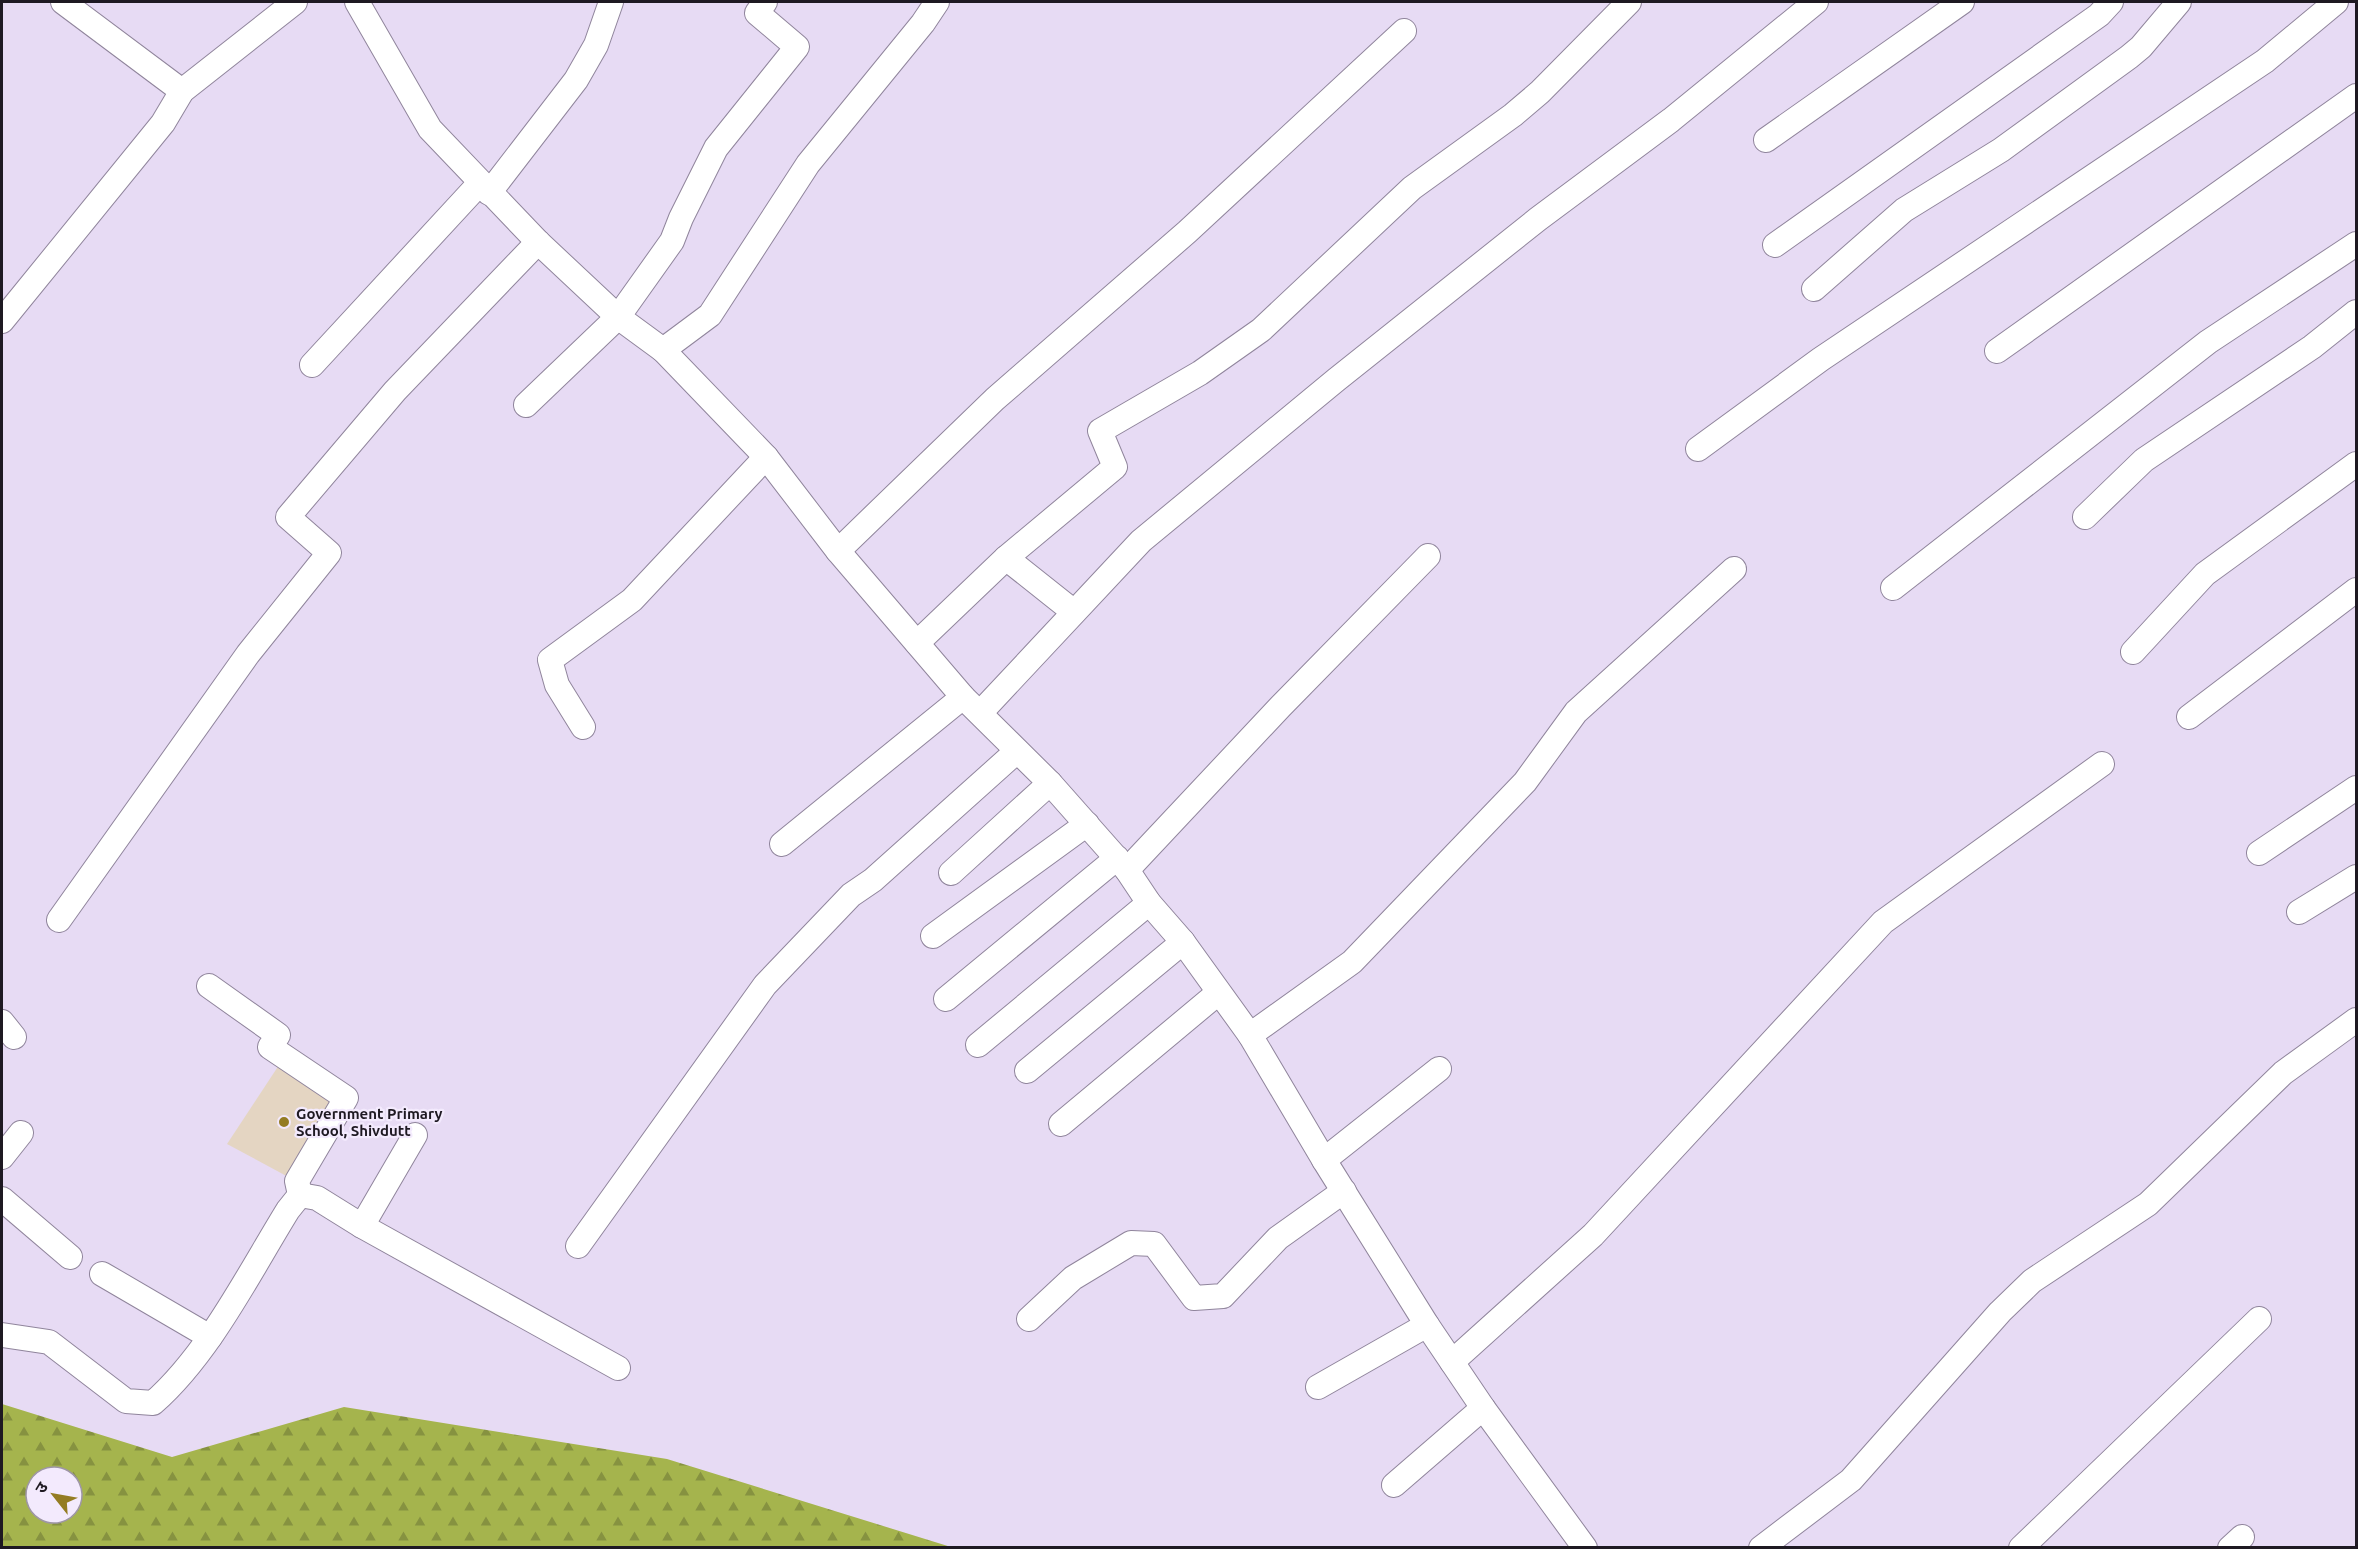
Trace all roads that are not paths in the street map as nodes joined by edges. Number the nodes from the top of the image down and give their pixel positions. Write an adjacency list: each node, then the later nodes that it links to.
1 (63, 2): 14 (street)
2 (295, 2): 14 (street)
3 (357, 2): 17 (street)
4 (611, 2): 17 (street)
5 (765, 2): 23 (street)
6 (937, 2): 25 (street)
7 (1629, 2): 35 (street)
8 (1816, 2): 39 (street)
9 (1962, 2): 16 (street)
10 (2111, 2): 20 (street)
11 (2179, 2): 21 (street)
12 (2336, 2): 29 (street)
13 (1404, 32): 33 (street)
14 (182, 91): 24 (street)
15 (2356, 96): 26 (street)
16 (1766, 140)
17 (484, 188): 18 (street); 27 (street)
18 (538, 242): 23 (street); 57 (street)
19 (2356, 244): 37 (street)
20 (1775, 245)
21 (1814, 289)
22 (2356, 312): 32 (street)
23 (618, 316): 25 (street); 28 (street)
24 (2, 321)
25 (663, 350): 30 (street)
26 (1997, 351)
27 (312, 365)
28 (526, 405)
29 (1698, 449)
30 (766, 457): 33 (street); 44 (street)
31 (2356, 464): 41 (street)
32 (2085, 517)
33 (838, 551): 40 (street)
34 (1428, 556): 52 (street)
35 (1006, 558): 39 (street); 40 (street)
36 (1734, 569): 64 (street)
37 (1893, 588)
38 (2356, 590): 43 (street)
39 (1074, 612): 42 (street)
40 (917, 644): 42 (street)
41 (2133, 652)
42 (972, 705): 45 (street); 50 (street)
43 (2189, 717)
44 (583, 727)
45 (1017, 752): 47 (street); 77 (street)
46 (2102, 764): 85 (street)
47 (1050, 783): 49 (street); 53 (street)
48 (2356, 788): 51 (street)
49 (1087, 824): 52 (street); 58 (street)
50 (782, 844)
51 (2259, 854)
52 (1122, 864): 55 (street); 62 (street)
53 (951, 873)
54 (2356, 877): 56 (street)
55 (1149, 903): 59 (street); 65 (street)
56 (2299, 912)
57 (59, 920)
58 (933, 936)
59 (1183, 942): 61 (street); 67 (street)
60 (210, 986): 74 (street)
61 (1218, 993): 64 (street); 68 (street)
62 (946, 999)
63 (2356, 1020): 91 (street)
64 (1250, 1035): 72 (street)
65 (978, 1045)
66 (1439, 1069): 72 (street)
67 (1027, 1071)
68 (1061, 1124)
69 (21, 1133): 71 (street)
70 (415, 1135): 76 (street)
71 (2, 1157)
72 (1324, 1160): 73 (street)
73 (1344, 1191): 80 (street); 82 (street)
74 (300, 1195): 76 (street); 84 (street)
75 (2, 1199): 78 (street)
76 (362, 1226): 86 (street)
77 (578, 1246)
78 (70, 1257)
79 (102, 1274): 84 (street)
80 (1029, 1319)
81 (2259, 1319): 92 (street)
82 (1427, 1324): 85 (street); 87 (street)
83 (2, 1335): 84 (street)
84 (210, 1337)
85 (1452, 1362): 88 (street)
86 (618, 1368)
87 (1318, 1387)
88 (1483, 1408): 89 (street); 90 (street)
89 (1394, 1485)
90 (1585, 1548)
91 (1761, 1548)
92 (2021, 1548)

